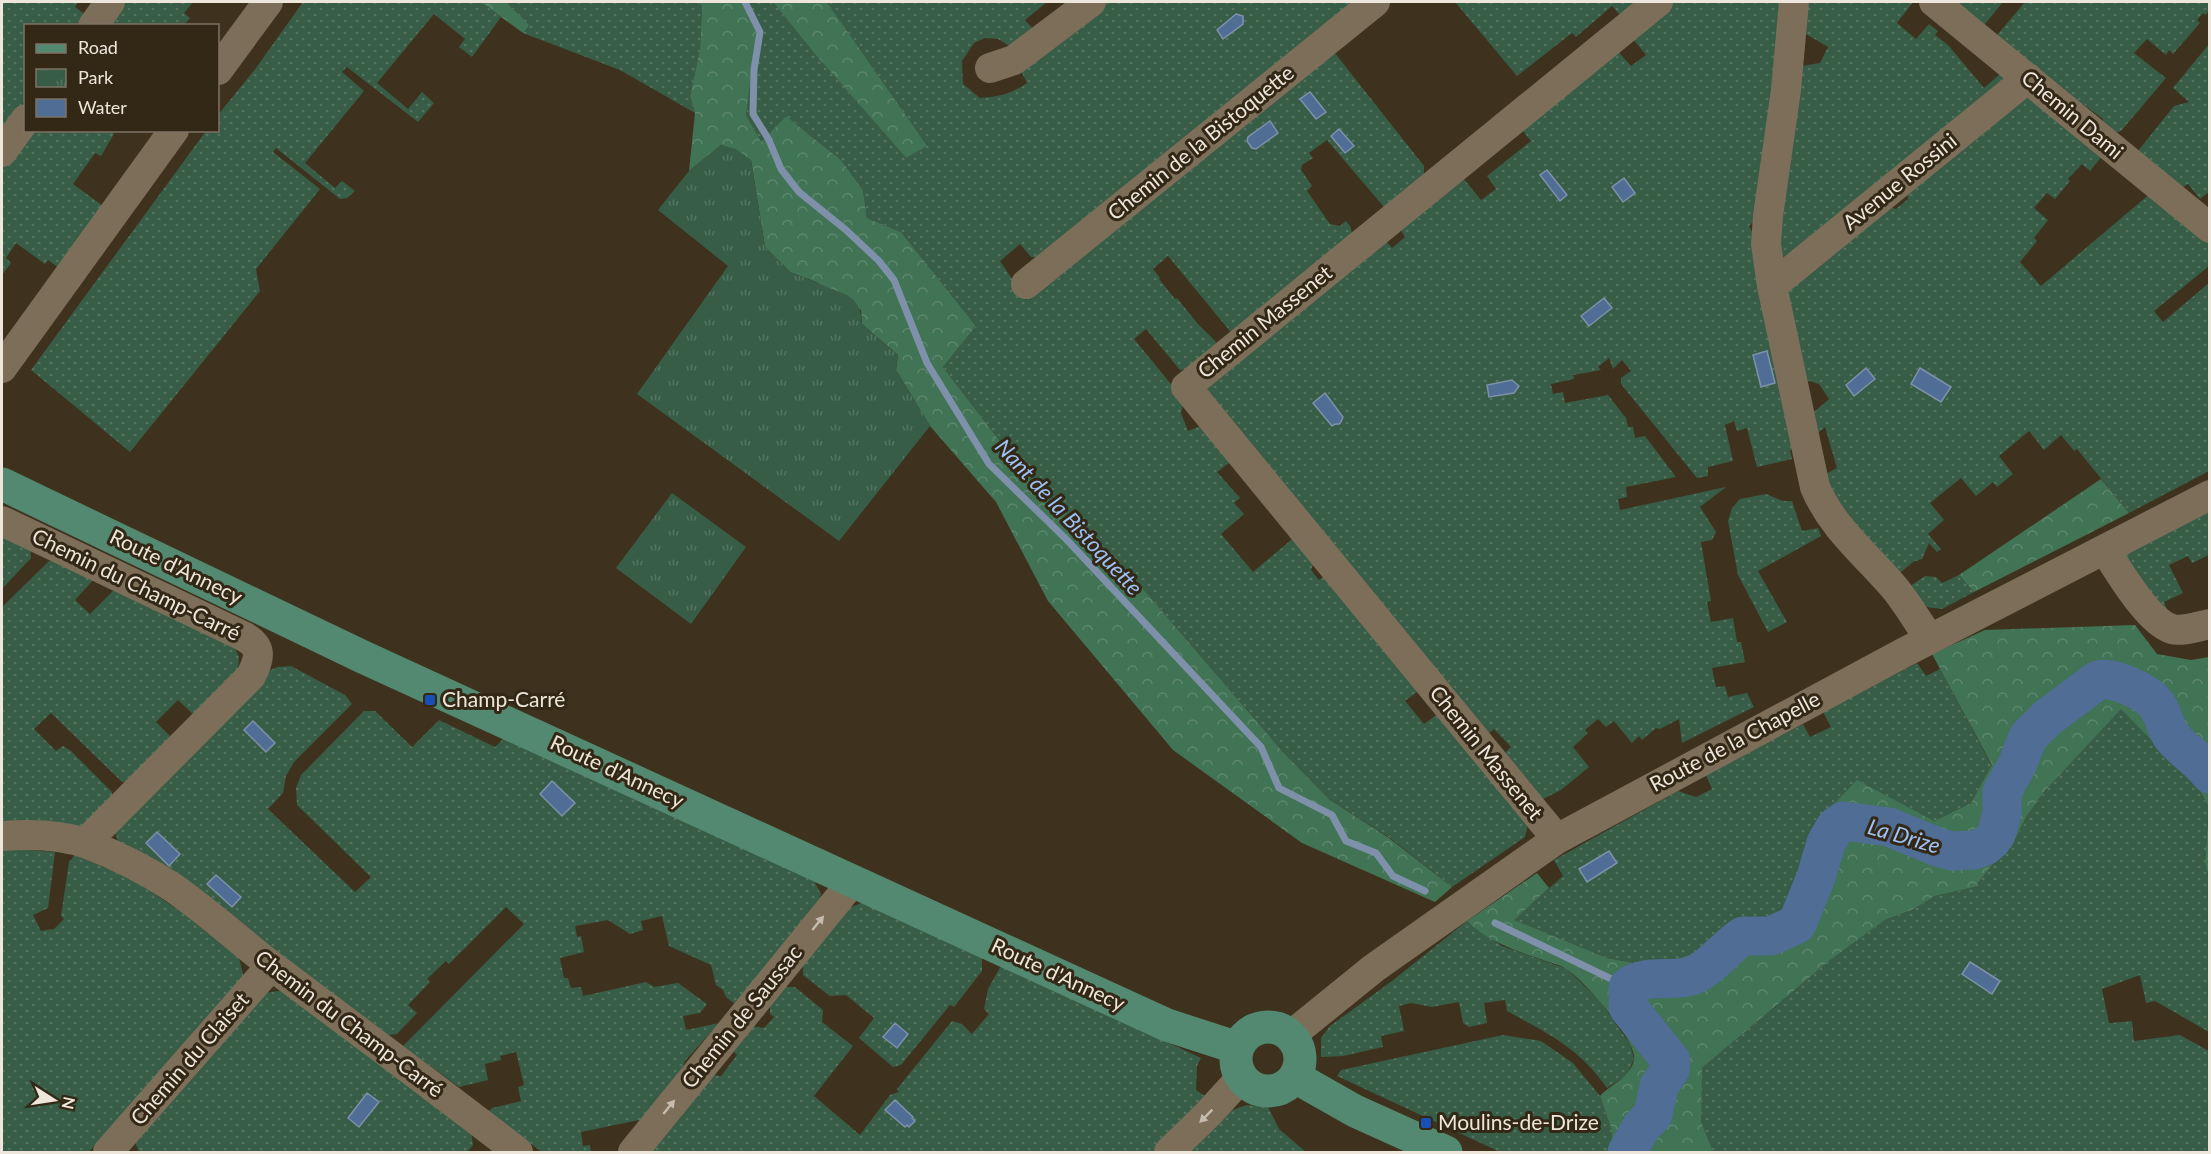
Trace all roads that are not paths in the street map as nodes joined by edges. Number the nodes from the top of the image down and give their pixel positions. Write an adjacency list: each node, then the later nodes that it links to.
1 (110, 2): 8 (street)
2 (268, 2): 10 (street)
3 (1090, 2): 9 (street)
4 (1376, 2): 16 (street, Chemin de la Bistoquette)
5 (1658, 2): 26 (street, Chemin Massenet)
6 (1794, 2): 17 (street)
7 (1934, 2): 11 (street, Chemin Dami)
8 (94, 24)
9 (990, 68)
10 (219, 69)
11 (2028, 78): 15 (street, Chemin Dami); 17 (street, Avenue Rossini)
12 (24, 122): 14 (street)
13 (173, 132): 18 (street)
14 (2, 152)
15 (2210, 228)
16 (1026, 284)
17 (1772, 286): 24 (street)
18 (2, 368)
19 (2, 483): 28 (main road, Route d'Annecy)
20 (2210, 495): 22 (street, Route de la Chapelle)
21 (2, 521): 27 (street, Chemin du Champ-Carré)
22 (2104, 550): 23 (street); 24 (street, Route de la Chapelle)
23 (2210, 624)
24 (1930, 639): 26 (street, Route de la Chapelle)
25 (2, 836): 27 (street, Chemin du Champ-Carré)
26 (1557, 839): 30 (street, Route de la Chapelle)
27 (86, 843): 29 (street, Chemin du Champ-Carré)
28 (853, 881): 31 (main road, Route d'Annecy); 35 (street, Chemin de Saussac, one-way to 28)
29 (271, 966): 33 (street, Chemin du Claiset); 34 (street, Chemin du Champ-Carré)
30 (1290, 1035): 31 (main road); 32 (main road)
31 (1239, 1063): 32 (main road); 36 (street, one-way to 36)
32 (1295, 1077): 37 (main road)
33 (108, 1152)
34 (518, 1152)
35 (633, 1152)
36 (1169, 1152)
37 (1446, 1152)

